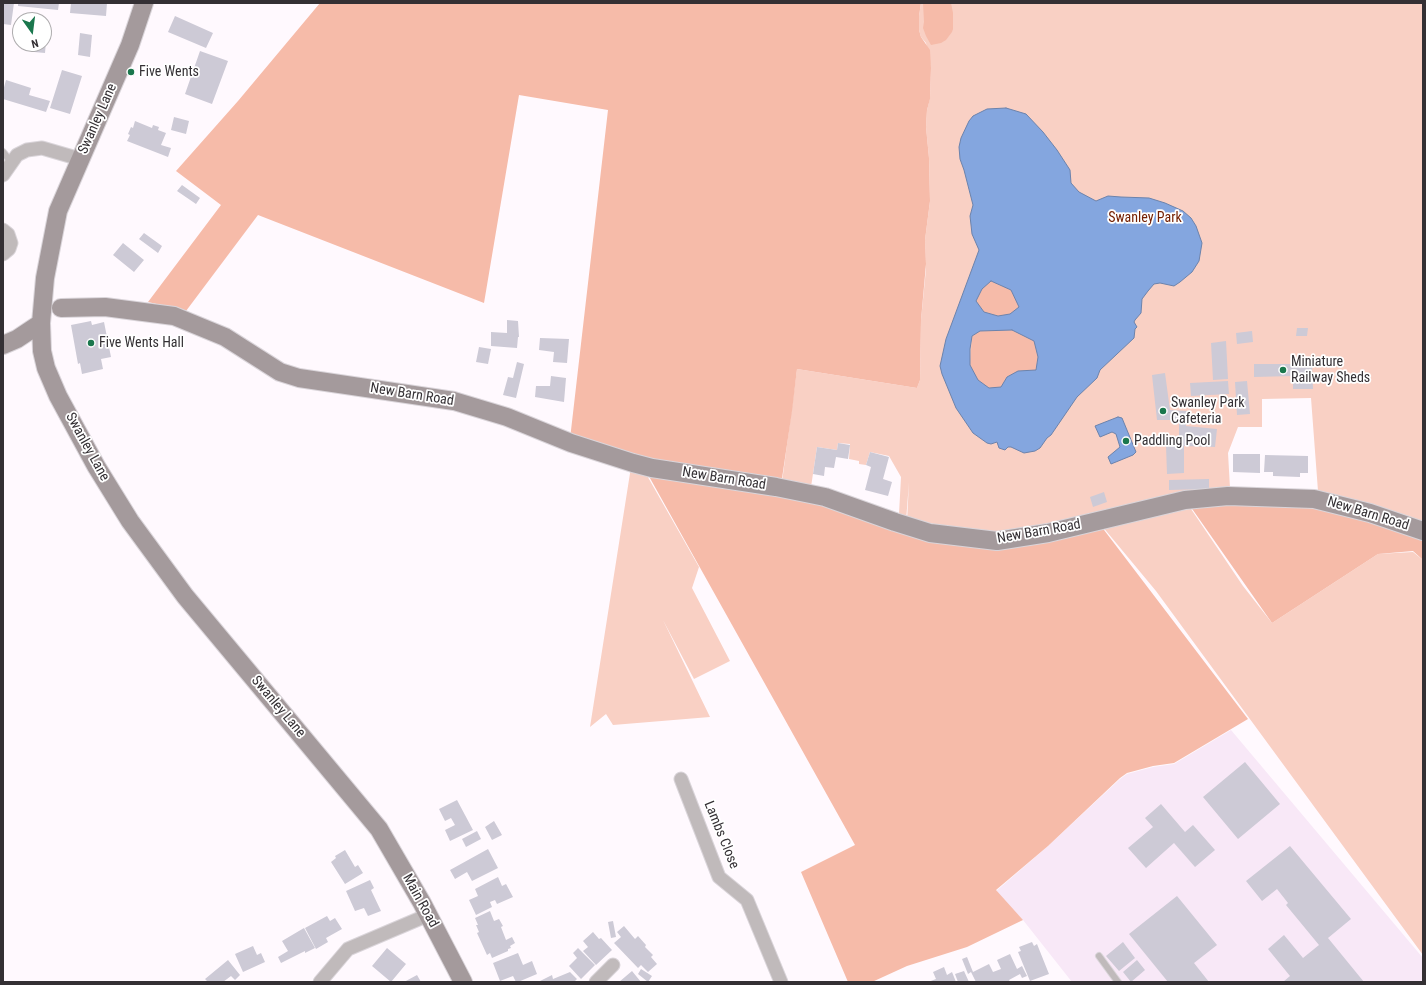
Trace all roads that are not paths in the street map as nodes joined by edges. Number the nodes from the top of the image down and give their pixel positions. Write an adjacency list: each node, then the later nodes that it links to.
1 (144, 3): 3 (street, Swanley Lane)
2 (3, 152): 4 (lane)
3 (80, 159): 4 (street); 9 (street, Swanley Lane)
4 (12, 163): 5 (street)
5 (3, 175)
6 (3, 230): 7 (street)
7 (3, 254)
8 (61, 308): 9 (street, New Barn Road); 11 (street, New Barn Road)
9 (41, 323): 10 (street); 13 (street, Swanley Lane)
10 (3, 345)
11 (1423, 531)
12 (681, 779): 20 (street, Lambs Close)
13 (373, 822): 14 (street, Main Road)
14 (428, 915): 17 (street); 18 (street, Main Road)
15 (1099, 956): 21 (lane)
16 (613, 965): 19 (street)
17 (320, 982)
18 (463, 982)
19 (596, 982)
20 (781, 982)
21 (1118, 982)

